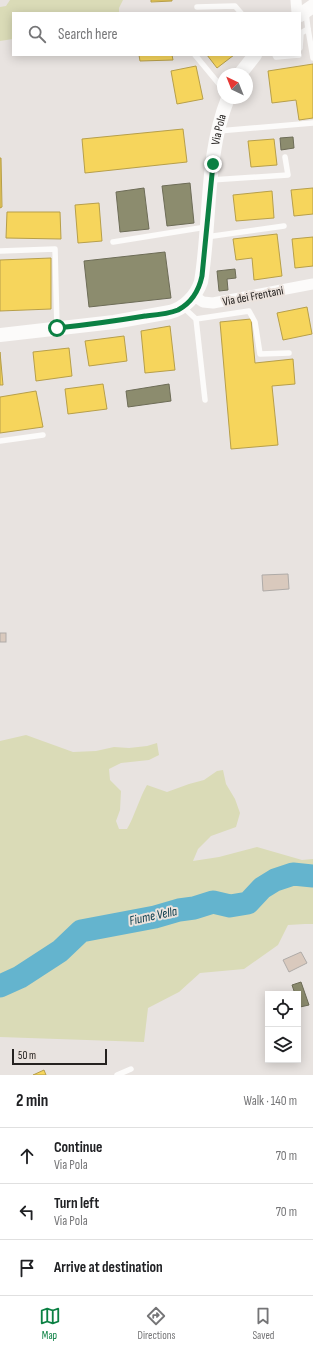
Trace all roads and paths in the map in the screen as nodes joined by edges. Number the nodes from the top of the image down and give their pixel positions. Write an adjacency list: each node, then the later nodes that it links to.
1 (296, 0): 3 (street)
2 (197, 7): 4 (lane)
3 (304, 11): 5 (lane)
4 (240, 12)
5 (308, 29): 6 (lane); 11 (lane)
6 (301, 33)
7 (196, 56): 13 (lane)
8 (254, 56): 12 (street)
9 (276, 56): 10 (lane)
10 (288, 56)
11 (313, 58)
12 (245, 68)
13 (217, 82)
14 (226, 104): 16 (street, Via Pola)
15 (313, 123): 16 (lane)
16 (218, 130): 18 (street, Via Pola)
17 (285, 157): 18 (lane)
18 (211, 180): 20 (street, Via Pola)
19 (284, 226): 20 (lane)
20 (206, 232): 21 (lane); 24 (street, Via Pola)
21 (112, 242)
22 (0, 251): 27 (lane)
23 (313, 284): 24 (street, Via dei Frentani)
24 (194, 296): 25 (street, Via Pola)
25 (183, 306): 26 (lane); 27 (street, Via Pola)
26 (196, 319): 29 (lane); 30 (lane)
27 (57, 328): 28 (street, Via Pola)
28 (0, 335)
29 (289, 353)
30 (205, 400)
31 (43, 435): 32 (lane)
32 (0, 441)
33 (131, 1069): 34 (lane)
34 (117, 1075)

